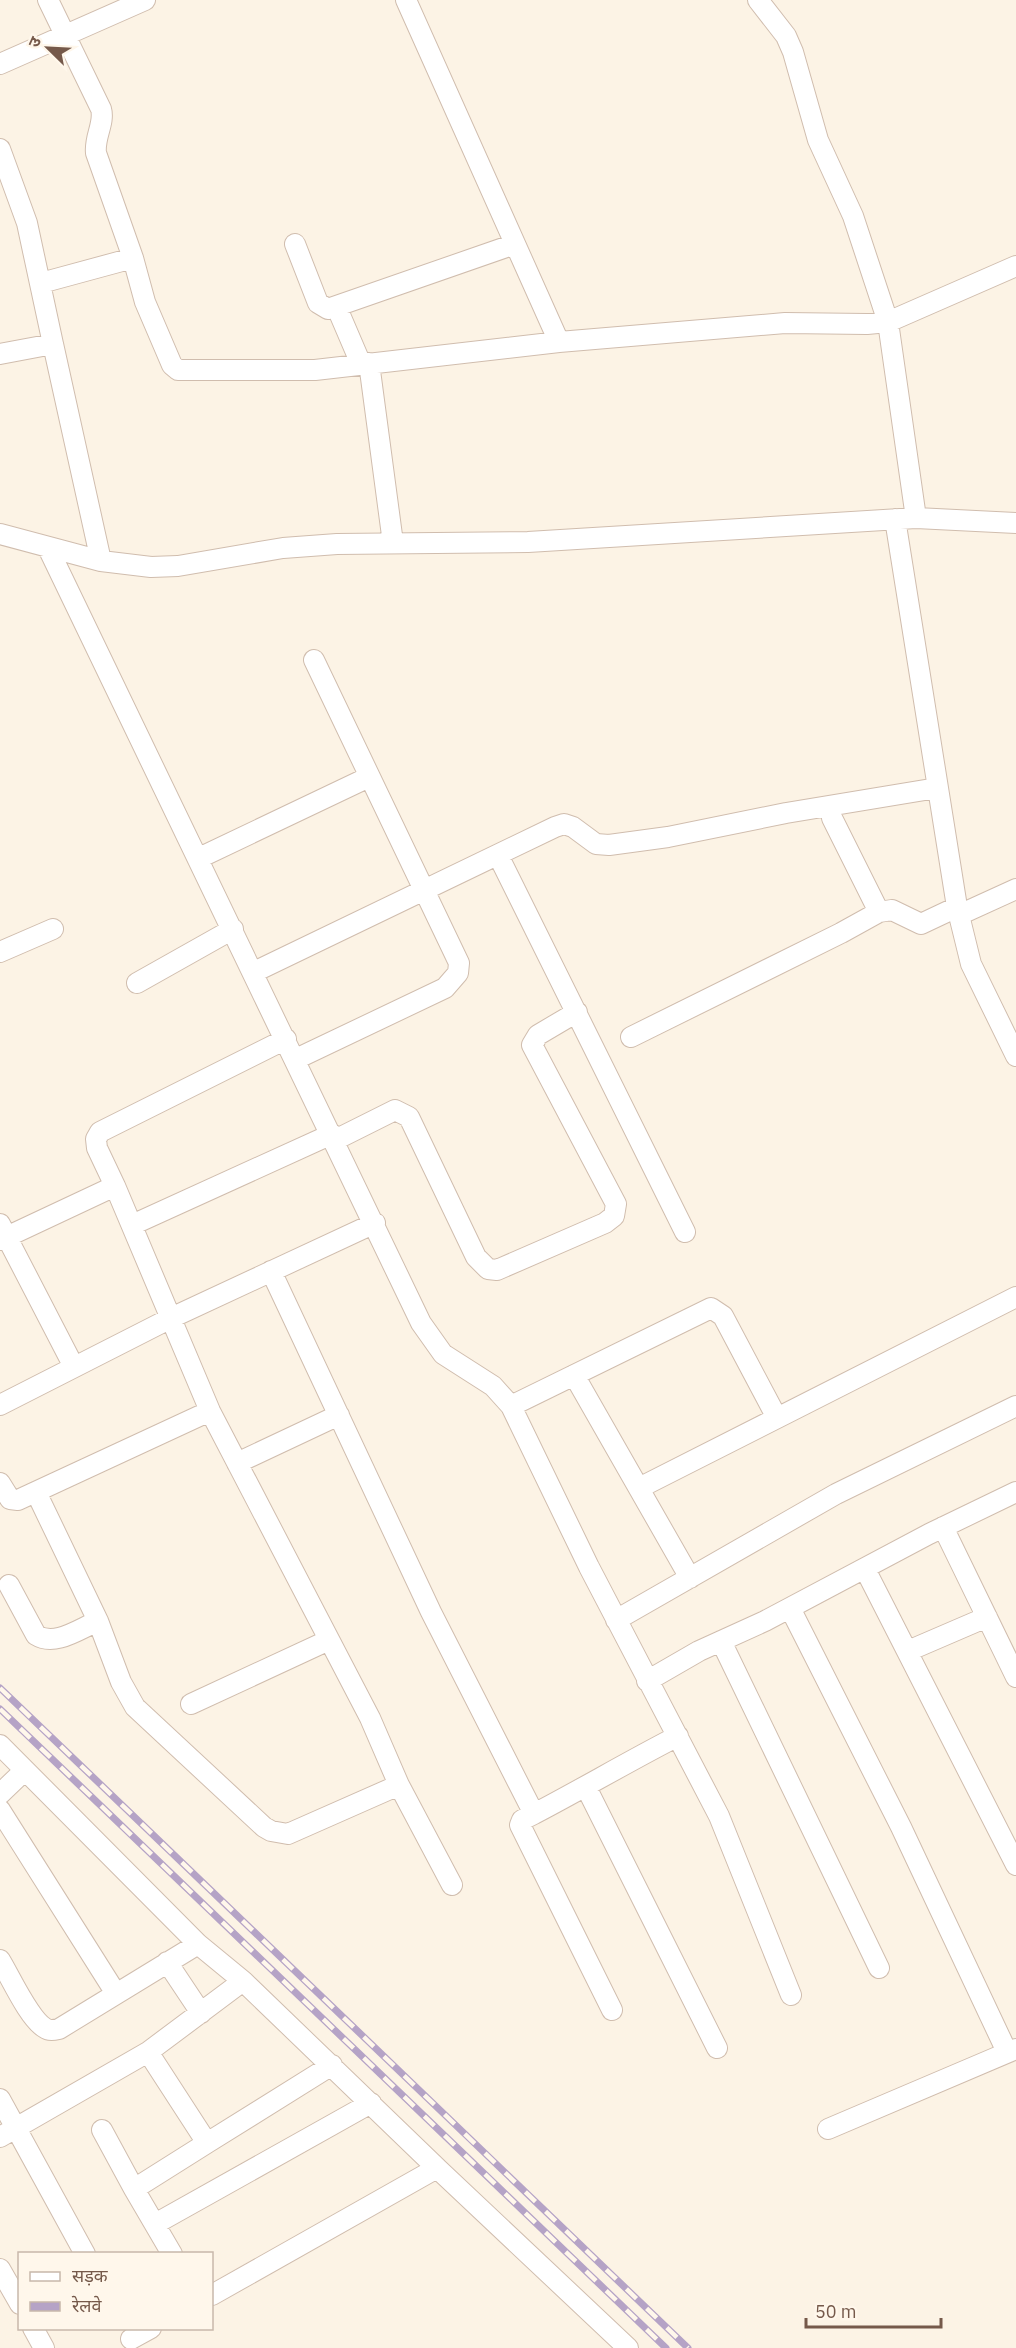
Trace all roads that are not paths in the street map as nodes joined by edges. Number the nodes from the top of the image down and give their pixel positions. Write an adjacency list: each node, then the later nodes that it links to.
1 (48, 0): 5 (street)
2 (145, 0): 5 (street)
3 (406, 0): 9 (street)
4 (758, 0): 14 (street)
5 (64, 38): 6 (street); 10 (street)
6 (0, 64)
7 (0, 149): 12 (street)
8 (295, 244): 13 (street)
9 (515, 244): 13 (street); 15 (street)
10 (133, 258): 12 (street); 18 (street)
11 (1016, 266): 14 (street)
12 (41, 284): 16 (street)
13 (337, 308): 18 (street)
14 (888, 322): 15 (street); 19 (street)
15 (559, 342): 18 (street)
16 (53, 344): 17 (street); 25 (street)
17 (0, 354)
18 (365, 364): 23 (street)
19 (916, 518): 20 (street); 21 (street)
20 (895, 519): 23 (street); 28 (street)
21 (1016, 523)
22 (0, 534): 24 (street)
23 (393, 543): 25 (street)
24 (48, 548): 25 (street); 31 (street)
25 (101, 561)
26 (314, 660): 27 (street)
27 (369, 777): 31 (street); 33 (street)
28 (937, 788): 30 (street); 34 (street)
29 (832, 818): 35 (street)
30 (498, 855): 33 (street); 41 (street)
31 (199, 858): 37 (street)
32 (1016, 889): 34 (street)
33 (423, 892): 39 (street); 45 (street)
34 (958, 911): 35 (street); 44 (street)
35 (879, 912): 42 (street)
36 (53, 929): 38 (street)
37 (233, 929): 39 (street); 40 (street)
38 (0, 952)
39 (254, 972): 43 (street)
40 (136, 983)
41 (577, 1012): 46 (street); 50 (street)
42 (631, 1037)
43 (286, 1039): 45 (street); 47 (street)
44 (1016, 1056)
45 (296, 1059): 46 (street)
46 (334, 1137): 48 (street); 49 (street)
47 (115, 1186): 49 (street); 51 (street)
48 (375, 1223): 52 (street); 58 (street)
49 (132, 1225): 54 (street)
50 (685, 1232)
51 (2, 1234): 55 (street)
52 (271, 1271): 54 (street); 61 (street)
53 (1016, 1297): 62 (street)
54 (171, 1318): 55 (street); 60 (street)
55 (74, 1367): 57 (street)
56 (574, 1375): 58 (street); 62 (street); 65 (street)
57 (0, 1405)
58 (511, 1406): 74 (street)
59 (1016, 1406): 70 (street)
60 (210, 1411): 63 (street); 66 (street)
61 (339, 1415): 63 (street); 89 (street)
62 (777, 1418): 65 (street)
63 (237, 1463): 76 (street)
64 (0, 1483): 66 (street)
65 (639, 1488): 70 (street)
66 (36, 1492): 75 (street)
67 (1015, 1494): 68 (street)
68 (943, 1527): 69 (street); 73 (street)
69 (865, 1569): 72 (street); 78 (street)
70 (690, 1578): 74 (street)
71 (9, 1586): 75 (street)
72 (790, 1608): 77 (street); 102 (street)
73 (987, 1617): 78 (street); 79 (street)
74 (616, 1620): 80 (street)
75 (98, 1621): 85 (street)
76 (329, 1640): 81 (street); 85 (street)
77 (721, 1641): 80 (street); 95 (street)
78 (908, 1652): 90 (street)
79 (1016, 1677)
80 (646, 1681): 82 (street)
81 (191, 1704)
82 (678, 1736): 86 (street); 98 (street)
83 (0, 1745): 84 (street)
84 (24, 1771): 87 (street); 92 (street)
85 (399, 1785): 91 (street)
86 (586, 1787): 89 (street); 101 (street)
87 (0, 1794)
88 (0, 1810): 97 (street)
89 (534, 1814): 99 (street)
90 (1016, 1865)
91 (452, 1885)
92 (198, 1944): 94 (street); 96 (street)
93 (0, 1960): 97 (street)
94 (166, 1962): 97 (street); 100 (street)
95 (879, 1968)
96 (243, 1981): 100 (street); 104 (street)
97 (115, 1992)
98 (791, 1995)
99 (612, 2010)
100 (201, 2013): 103 (street)
101 (717, 2048)
102 (1012, 2050): 107 (street)
103 (148, 2052): 109 (street); 110 (street)
104 (332, 2065): 106 (street); 110 (street)
105 (0, 2099): 109 (street)
106 (371, 2103): 111 (street); 113 (street)
107 (828, 2129)
108 (102, 2130): 112 (street)
109 (8, 2132): 114 (street)
110 (207, 2143): 112 (street)
111 (437, 2168): 117 (street); 123 (street)
112 (134, 2189): 113 (street)
113 (155, 2224): 115 (street)
114 (84, 2252)
115 (171, 2252)
116 (0, 2270): 118 (street)
117 (213, 2294)
118 (18, 2301)
119 (34, 2330): 122 (street)
120 (147, 2330): 121 (street)
121 (131, 2339)
122 (44, 2348)
123 (628, 2348)

